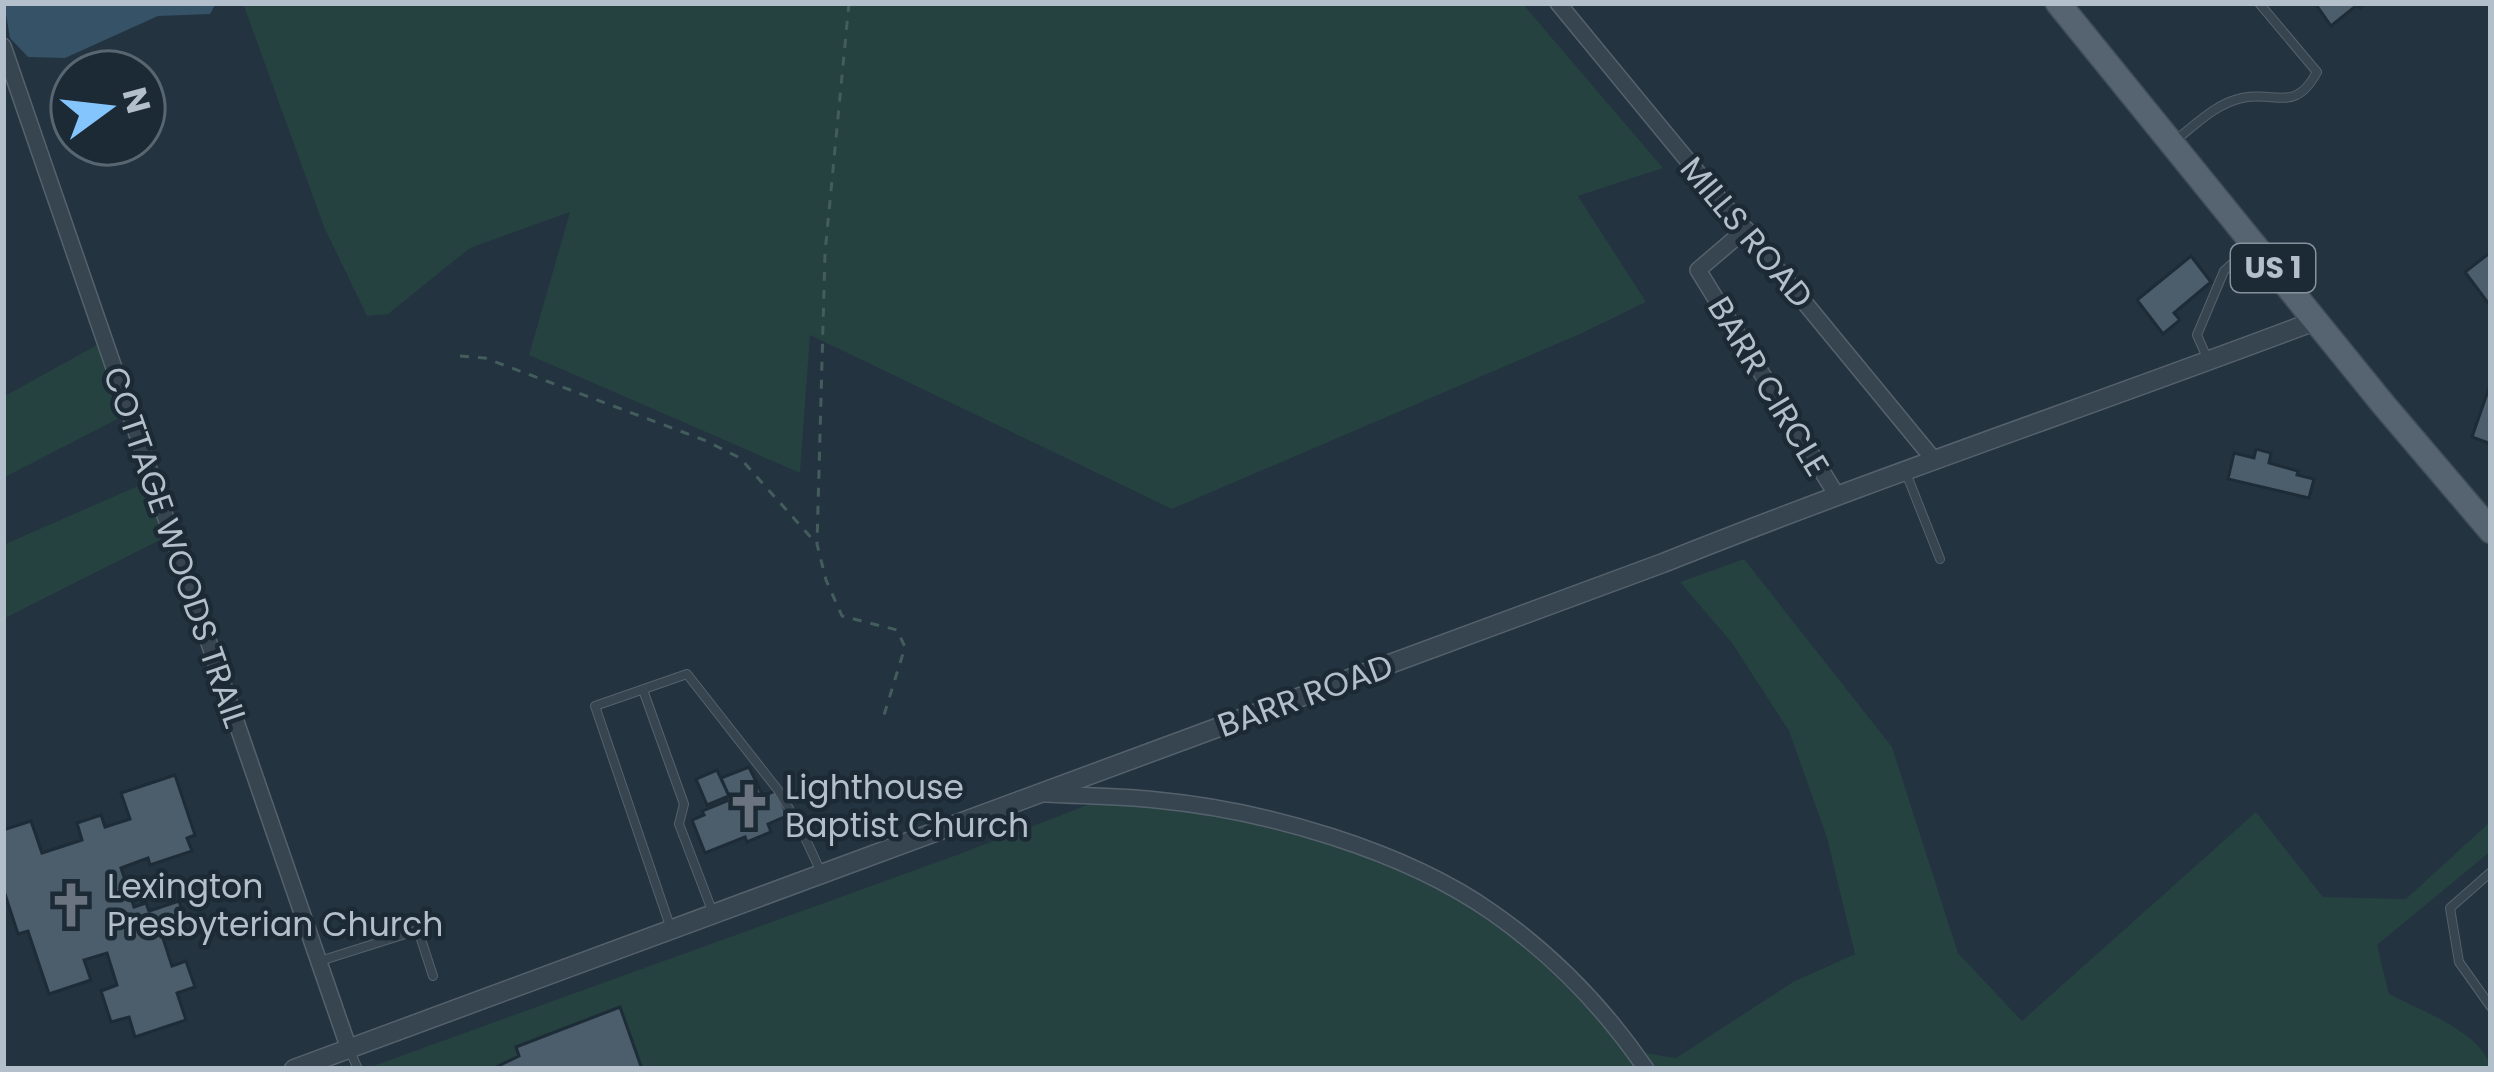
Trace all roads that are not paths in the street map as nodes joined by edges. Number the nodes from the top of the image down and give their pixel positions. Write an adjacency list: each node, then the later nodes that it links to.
1 (1558, 3): 6 (street, MILLS ROAD)
2 (2058, 3): 5 (main road, US 1)
3 (2259, 3): 5 (lane)
4 (3, 46): 21 (street, COTTAGE WOODS TRAIL)
5 (2171, 143): 7 (main road, US 1)
6 (1746, 229): 10 (street, MILLS ROAD); 12 (street, BARR CIRCLE)
7 (2254, 245): 8 (main road, US 1); 9 (lane)
8 (2315, 321): 9 (street, BARR ROAD); 13 (main road, US 1)
9 (2209, 361): 10 (street, BARR ROAD)
10 (1935, 461): 11 (street, BARR ROAD)
11 (1906, 471): 12 (street, BARR ROAD); 14 (lane)
12 (1836, 494): 16 (street, BARR ROAD)
13 (2487, 519)
14 (1940, 559)
15 (644, 690): 18 (lane); 19 (lane); 20 (lane)
16 (1037, 793): 18 (street, BARR ROAD); 27 (street)
17 (2491, 872): 23 (lane)
18 (822, 873): 19 (street, BARR ROAD)
19 (713, 914): 20 (street, BARR ROAD)
20 (671, 929): 24 (street, BARR ROAD)
21 (318, 962): 22 (lane); 24 (street, COTTAGE WOODS TRAIL)
22 (434, 976)
23 (2491, 1007)
24 (349, 1049): 25 (street, BARR ROAD); 26 (lane)
25 (294, 1069)
26 (358, 1069)
27 (1646, 1069)

